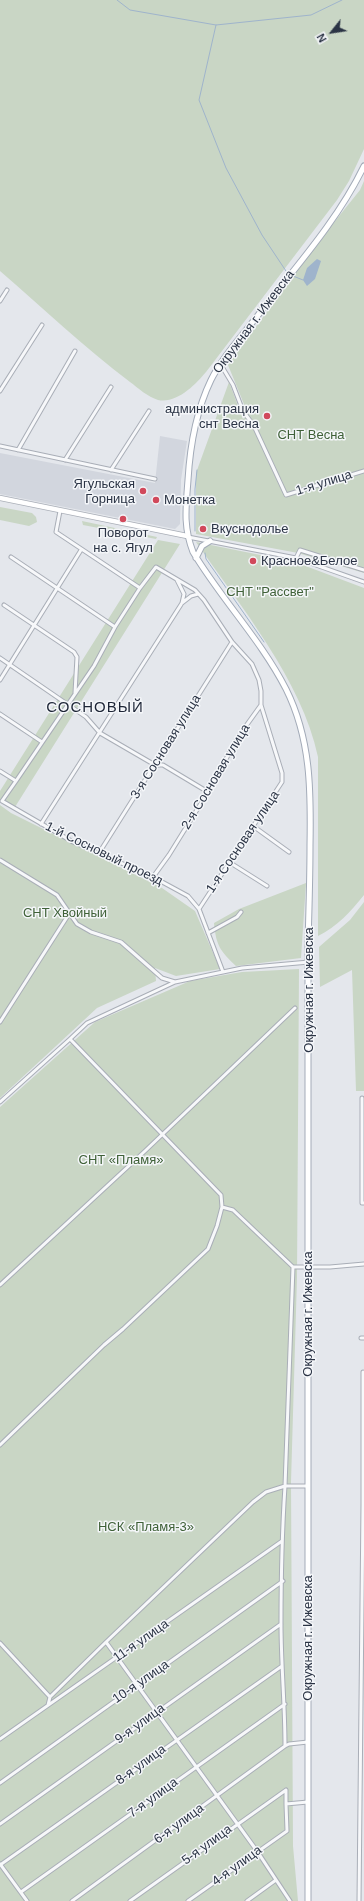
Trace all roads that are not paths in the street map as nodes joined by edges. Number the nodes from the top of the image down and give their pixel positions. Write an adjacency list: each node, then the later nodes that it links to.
1 (364, 166): 6 (main road, Окружная г. Ижевска)
2 (7, 290): 3 (street)
3 (0, 301)
4 (42, 325): 8 (street)
5 (75, 352): 11 (street)
6 (221, 365): 14 (street, 1-я улица); 18 (main road, Окружная г. Ижевска)
7 (111, 387): 12 (street)
8 (0, 391)
9 (149, 411): 13 (street)
10 (0, 446): 11 (street)
11 (18, 450): 12 (street)
12 (65, 460): 13 (street)
13 (111, 470): 15 (street)
14 (364, 471)
15 (155, 479)
16 (0, 498): 17 (street)
17 (60, 511): 18 (street); 20 (street)
18 (187, 536): 19 (street); 22 (main road, Окружная г. Ижевска)
19 (210, 541): 22 (main road); 23 (street)
20 (81, 550): 27 (street); 28 (street)
21 (12, 556): 27 (street)
22 (196, 558): 60 (main road, Окружная г. Ижевска)
23 (296, 558): 24 (street); 26 (street)
24 (364, 570)
25 (176, 579): 28 (street); 29 (street); 30 (street)
26 (364, 582)
27 (58, 588): 32 (street); 33 (street)
28 (140, 588): 33 (street)
29 (198, 594): 30 (street); 34 (street)
30 (182, 603): 42 (street)
31 (4, 605): 32 (street)
32 (34, 626): 36 (street); 38 (street)
33 (115, 627): 38 (street)
34 (232, 642): 39 (street); 44 (street, 3-я Сосновая улица)
35 (0, 658): 36 (street)
36 (10, 664): 37 (street); 40 (street)
37 (0, 680)
38 (75, 694): 40 (street)
39 (261, 704): 47 (street, 2-я Сосновая улица); 49 (street, 1-я Сосновая улица)
40 (68, 705): 42 (street); 43 (street)
41 (0, 714): 43 (street)
42 (100, 733): 44 (street); 48 (street)
43 (42, 742): 46 (street)
44 (155, 766): 47 (street); 51 (street, 3-я Сосновая улица)
45 (0, 771): 46 (street)
46 (16, 781): 48 (street, 1-й Сосновый проезд)
47 (208, 792): 54 (street, 2-я Сосновая улица)
48 (41, 824): 51 (street, 1-й Сосновый проезд)
49 (253, 826): 50 (street); 53 (street, 1-я Сосновая улица)
50 (289, 852)
51 (99, 853): 54 (street, 1-й Сосновый проезд)
52 (0, 860): 58 (street)
53 (229, 862): 55 (street); 56 (street, 1-я Сосновая улица)
54 (153, 877): 56 (street, 1-й Сосновый проезд)
55 (267, 886)
56 (199, 909): 59 (street)
57 (241, 912): 59 (street)
58 (69, 914): 62 (street); 64 (street)
59 (208, 933): 61 (street)
60 (309, 962): 61 (street); 74 (main road, Окружная г. Ижевска)
61 (223, 972): 62 (street)
62 (174, 982): 65 (street)
63 (295, 1008): 68 (street)
64 (0, 1022)
65 (70, 1039): 67 (street); 68 (street)
66 (362, 1098): 69 (street)
67 (0, 1102)
68 (163, 1134): 71 (street); 75 (street)
69 (363, 1154): 70 (street)
70 (363, 1203)
71 (222, 1207): 73 (street); 78 (street)
72 (364, 1264): 74 (street)
73 (293, 1267): 74 (street); 79 (street)
74 (308, 1267): 80 (main road, Окружная г. Ижевска)
75 (0, 1284)
76 (363, 1372): 77 (street)
77 (364, 1428): 93 (street)
78 (0, 1445)
79 (285, 1486): 80 (street); 81 (street); 84 (street)
80 (308, 1486): 96 (main road, Окружная г. Ижевска)
81 (282, 1541): 82 (street); 86 (street, 11-я улица)
82 (283, 1581): 83 (street); 88 (street, 10-я улица)
83 (281, 1624): 87 (street); 92 (street, 9-я улица)
84 (106, 1642): 86 (street); 89 (street)
85 (0, 1643): 89 (street)
86 (117, 1658): 88 (street); 91 (street, 11-я улица)
87 (282, 1666): 90 (street); 95 (street, 8-я улица)
88 (137, 1684): 92 (street); 99 (street, 10-я улица)
89 (50, 1698): 91 (street)
90 (285, 1704): 97 (street); 98 (street, 7-я улица)
91 (48, 1705): 94 (street, 11-я улица)
92 (157, 1712): 95 (street); 103 (street, 9-я улица)
93 (362, 1733): 116 (street)
94 (0, 1739)
95 (177, 1740): 98 (street); 106 (street, 8-я улица)
96 (308, 1742): 97 (street); 101 (main road, Окружная г. Ижевска)
97 (285, 1746): 100 (street, 6-я улица)
98 (196, 1768): 100 (street); 108 (street, 7-я улица)
99 (0, 1783)
100 (217, 1797): 104 (street); 110 (street, 6-я улица)
101 (308, 1802): 102 (street); 115 (main road, Окружная г. Ижевска)
102 (286, 1804): 104 (street, 5-я улица); 105 (street, 4-я улица)
103 (0, 1824)
104 (237, 1824): 105 (street); 111 (street, 5-я улица)
105 (257, 1851): 107 (street); 112 (street, 4-я улица)
106 (0, 1865): 108 (street)
107 (276, 1880): 113 (street); 114 (street)
108 (21, 1892): 109 (street)
109 (27, 1901)
110 (72, 1901)
111 (130, 1901)
112 (188, 1901)
113 (247, 1901)
114 (290, 1901)
115 (308, 1901)
116 (359, 1901)

